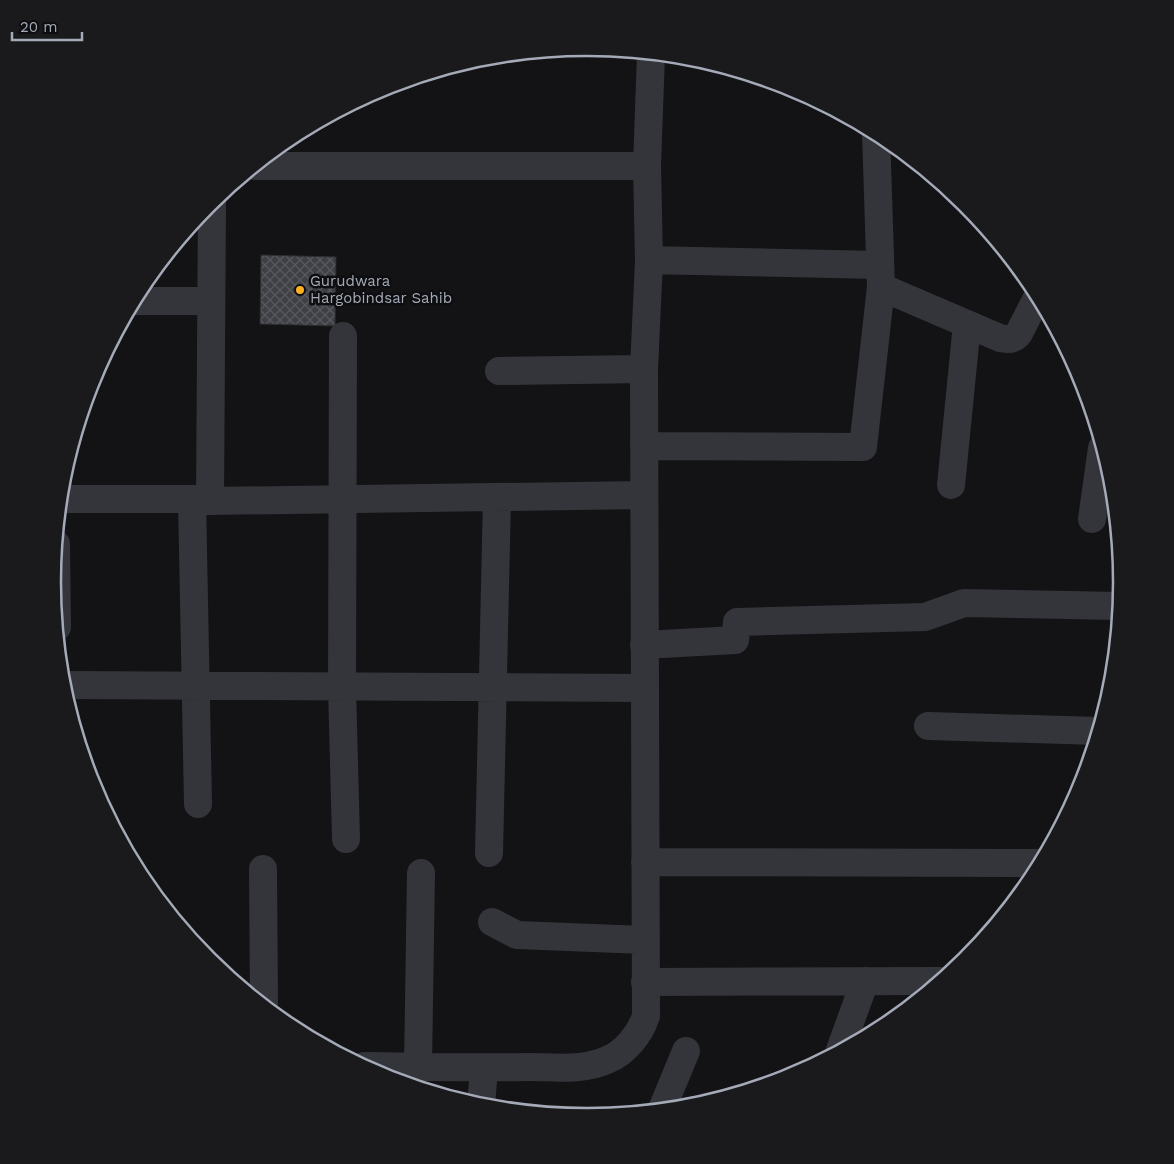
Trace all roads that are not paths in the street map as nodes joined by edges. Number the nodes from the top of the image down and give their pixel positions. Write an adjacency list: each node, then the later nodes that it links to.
1 (651, 60): 4 (street)
2 (876, 143): 7 (street)
3 (266, 166): 4 (street)
4 (648, 166): 6 (street)
5 (212, 213): 9 (street)
6 (649, 260): 7 (street); 13 (street)
7 (880, 276): 11 (street); 15 (street)
8 (143, 301): 9 (street)
9 (211, 301): 22 (street)
10 (1033, 305): 11 (street)
11 (967, 324): 17 (street)
12 (343, 336): 21 (street)
13 (644, 369): 14 (street); 15 (street)
14 (499, 370)
15 (644, 446): 18 (street)
16 (1100, 465): 23 (street)
17 (951, 485)
18 (644, 495): 19 (street); 25 (street)
19 (496, 497): 21 (street); 29 (street)
20 (68, 499): 22 (street)
21 (343, 499): 22 (street); 28 (street)
22 (201, 500): 27 (street)
23 (1092, 519)
24 (1112, 606): 25 (street)
25 (644, 645): 30 (street)
26 (71, 685): 27 (street)
27 (196, 685): 28 (street); 33 (street)
28 (342, 686): 29 (street); 34 (street)
29 (494, 687): 30 (street); 35 (street)
30 (645, 688): 36 (street)
31 (928, 726): 32 (street)
32 (1091, 731)
33 (198, 804)
34 (346, 839)
35 (489, 853)
36 (645, 862): 37 (street); 41 (street)
37 (1031, 863)
38 (263, 869): 45 (street)
39 (421, 873): 49 (street)
40 (492, 922): 41 (street)
41 (645, 940): 44 (street)
42 (865, 981): 43 (street); 44 (street); 46 (street)
43 (929, 981)
44 (646, 982): 50 (street)
45 (264, 997)
46 (843, 1041)
47 (686, 1052): 52 (street)
48 (382, 1066): 49 (street)
49 (418, 1067): 50 (street)
50 (484, 1068): 51 (street)
51 (482, 1097)
52 (665, 1102)

